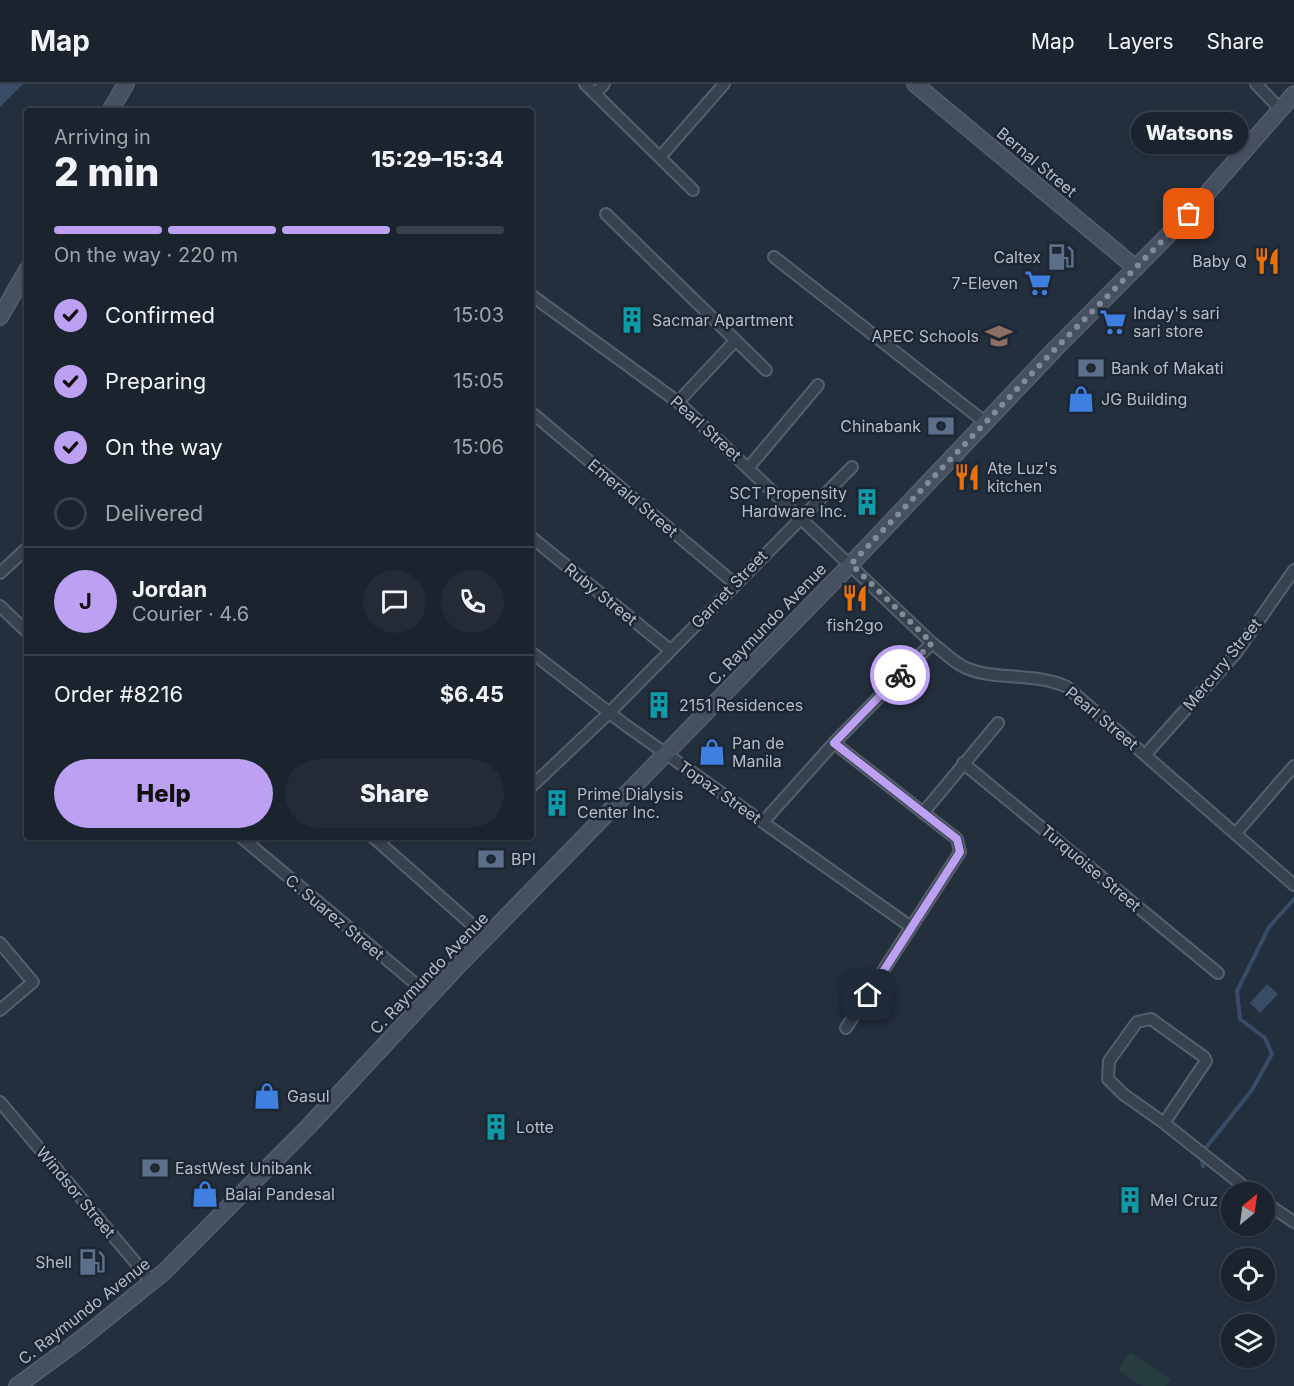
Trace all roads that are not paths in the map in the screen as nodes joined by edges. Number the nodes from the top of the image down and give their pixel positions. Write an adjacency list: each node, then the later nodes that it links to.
1 (126, 84): 9 (main road)
2 (585, 84): 7 (street)
3 (604, 84): 7 (street)
4 (724, 84): 11 (street)
5 (915, 84): 15 (main road, Bernal Street)
6 (1256, 84): 10 (street)
7 (595, 94): 11 (street)
8 (1294, 94): 10 (main road, C. Raymundo Avenue)
9 (112, 108)
10 (1281, 110): 15 (main road, C. Raymundo Avenue)
11 (661, 156): 12 (street)
12 (693, 190)
13 (606, 214): 19 (street)
14 (774, 256): 24 (street)
15 (1136, 268): 24 (main road, C. Raymundo Avenue)
16 (24, 275): 18 (main road)
17 (534, 297): 22 (street, Pearl Street)
18 (0, 317)
19 (735, 341): 20 (street); 22 (street)
20 (766, 370)
21 (818, 385): 25 (street)
22 (678, 402): 25 (street, Pearl Street)
23 (534, 415): 33 (street, Emerald Street)
24 (986, 423): 30 (main road, C. Raymundo Avenue)
25 (749, 467): 27 (street, Pearl Street)
26 (852, 467): 27 (street, Garnet Street)
27 (799, 517): 30 (street, Pearl Street); 33 (street, Garnet Street)
28 (534, 539): 37 (street, Ruby Street)
29 (24, 551): 32 (street)
30 (851, 564): 36 (street, Pearl Street); 42 (main road, C. Raymundo Avenue)
31 (1294, 570): 43 (street, Mercury Street)
32 (0, 573)
33 (734, 584): 37 (street, Garnet Street)
34 (0, 606): 35 (street)
35 (24, 630)
36 (932, 643): 41 (street); 43 (street, Pearl Street)
37 (670, 650): 39 (street, Garnet Street)
38 (534, 654): 39 (street, Topaz Street)
39 (609, 713): 42 (street, Topaz Street); 46 (street, Garnet Street)
40 (998, 723): 44 (street)
41 (834, 743): 47 (street); 48 (street)
42 (665, 754): 48 (street, Topaz Street); 54 (main road, C. Raymundo Avenue)
43 (1146, 754): 49 (street, Pearl Street)
44 (963, 763): 47 (street); 56 (street, Turquoise Street)
45 (1294, 766): 49 (street)
46 (534, 784)
47 (923, 813): 53 (street)
48 (763, 822): 53 (street, Topaz Street)
49 (1236, 833): 52 (street, Pearl Street)
50 (245, 840): 57 (street, C. Suarez Street)
51 (376, 840): 54 (street)
52 (1294, 885)
53 (911, 927): 59 (street)
54 (487, 938): 57 (main road, C. Raymundo Avenue)
55 (0, 943): 58 (street)
56 (1218, 973)
57 (430, 996): 65 (main road, C. Raymundo Avenue)
58 (0, 1010)
59 (846, 1028)
60 (0, 1102): 65 (street, Windsor Street)
61 (1164, 1123): 61 (street); 62 (street)
62 (1238, 1182)
63 (1275, 1209): 64 (street)
64 (1294, 1222)
65 (152, 1282): 66 (main road, C. Raymundo Avenue)
66 (16, 1386)

